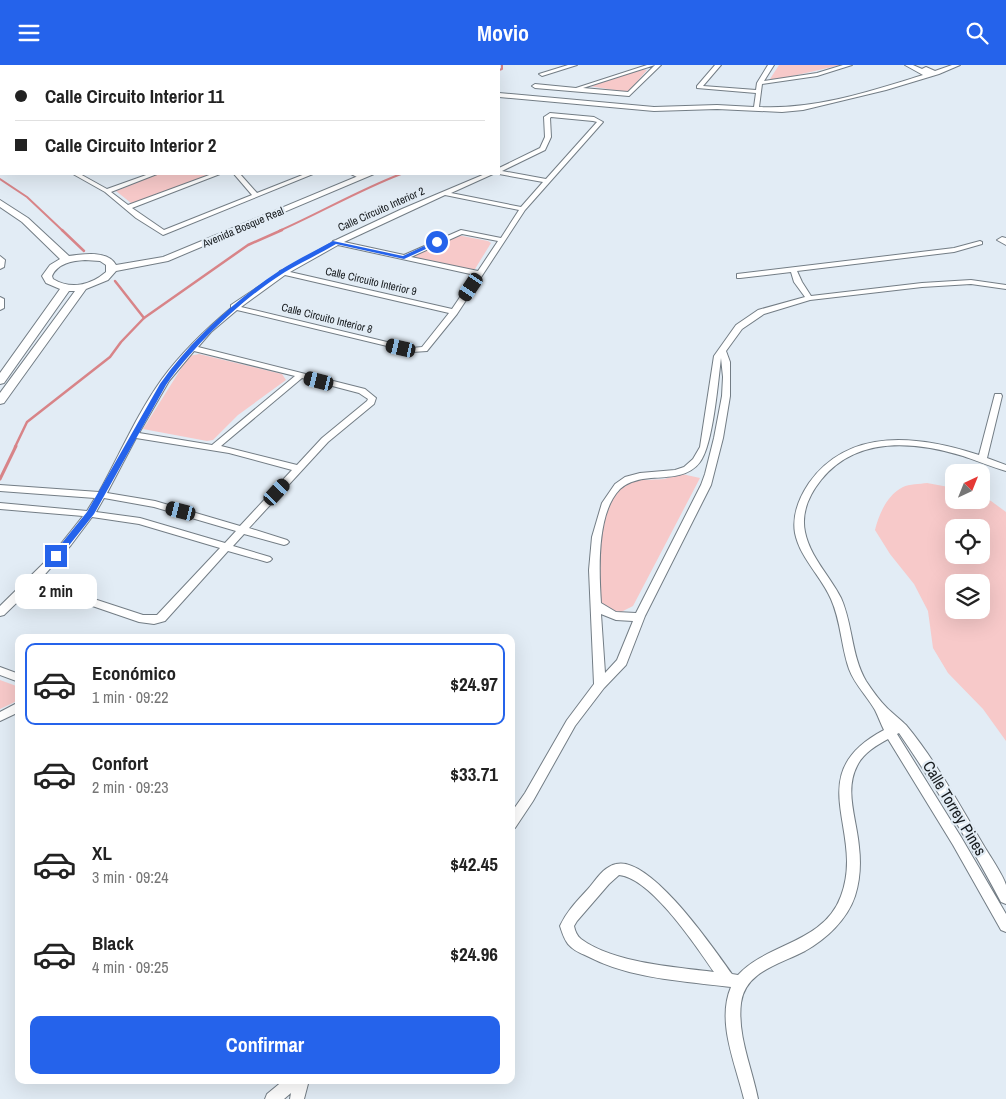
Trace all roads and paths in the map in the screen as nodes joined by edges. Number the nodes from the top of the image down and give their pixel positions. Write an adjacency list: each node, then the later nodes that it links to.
1 (545, 65): 12 (street)
2 (574, 65): 12 (street)
3 (652, 65): 15 (street)
4 (658, 65): 15 (street)
5 (718, 65): 16 (street)
6 (771, 65): 13 (street)
7 (849, 65): 13 (street)
8 (908, 65): 11 (street)
9 (939, 65): 11 (street)
10 (957, 65): 11 (street)
11 (924, 71): 21 (street); 21 (street)
12 (542, 75): 14 (street)
13 (760, 83): 16 (street)
14 (535, 86): 15 (street); 17 (street)
15 (574, 89)
16 (758, 92): 21 (street)
17 (528, 93)
18 (501, 95): 19 (street)
19 (577, 101): 20 (street); 22 (street)
20 (588, 103): 21 (street); 23 (street)
21 (757, 107)
22 (569, 116): 23 (street); 24 (street)
23 (581, 117): 33 (street, Calle Circuito Interior 8)
24 (500, 170)
25 (500, 171): 33 (street)
26 (78, 175): 34 (street)
27 (151, 175): 34 (street)
28 (214, 175): 38 (street)
29 (238, 175): 36 (street)
30 (306, 175): 36 (street)
31 (362, 175): 47 (main road, Avenida Bosque Real)
32 (488, 175): 35 (street, Calle Circuito Interior 2)
33 (546, 181): 39 (street, Calle Circuito Interior 8)
34 (107, 191): 38 (street)
35 (444, 193): 39 (street); 41 (street, Calle Circuito Interior 2)
36 (256, 195): 38 (street)
37 (0, 203): 45 (main road)
38 (128, 208)
39 (522, 209): 40 (street, Calle Circuito Interior 8)
40 (503, 240): 44 (street); 50 (street, Calle Circuito Interior 8)
41 (335, 242): 44 (street); 49 (street, Calle Circuito Interior 2)
42 (980, 243): 48 (street)
43 (0, 258): 46 (street)
44 (404, 258): 50 (street)
45 (67, 260): 47 (main road); 54 (main road)
46 (0, 267)
47 (112, 269): 52 (main road)
48 (793, 269): 51 (street); 55 (street)
49 (282, 272): 57 (street, Calle Circuito Interior 2); 59 (street, Calle Circuito Interior 9)
50 (480, 274): 59 (street, Calle Circuito Interior 8)
51 (740, 276)
52 (83, 287): 54 (main road); 64 (main road)
53 (1006, 287): 55 (street)
54 (66, 288): 63 (main road)
55 (808, 298): 61 (street)
56 (0, 299): 58 (street)
57 (234, 307): 59 (street, Calle Circuito Interior 8); 60 (street, Calle Circuito Interior 2)
58 (0, 308)
59 (454, 312)
60 (192, 348): 62 (street); 66 (street, Calle Circuito Interior 2)
61 (723, 352): 80 (street); 82 (street)
62 (300, 376): 67 (street); 70 (street)
63 (0, 381)
64 (2, 396)
65 (998, 396): 68 (street)
66 (134, 435): 67 (street); 72 (street, Calle Circuito Interior 2)
67 (215, 447): 70 (street)
68 (982, 459): 69 (street, Calle Torrey Pines); 88 (street, Calle Torrey Pines)
69 (1006, 468)
70 (299, 469): 75 (street)
71 (0, 488): 72 (street)
72 (102, 495): 74 (street, Calle Circuito Interior 2); 75 (street)
73 (0, 507): 74 (street)
74 (90, 514): 77 (street); 79 (street, Calle Circuito Interior 2)
75 (242, 529): 76 (street); 77 (street)
76 (284, 542)
77 (228, 546): 78 (street); 79 (street)
78 (268, 559)
79 (32, 582): 81 (street, Calle Circuito Interior 2)
80 (596, 605): 82 (street); 85 (street)
81 (0, 612)
82 (640, 616): 85 (street)
83 (0, 671): 84 (street)
84 (15, 677)
85 (600, 685): 89 (street)
86 (15, 708): 87 (street)
87 (0, 717)
88 (895, 729): 90 (street, Calle Torrey Pines); 91 (street, Calle Torrey Pines); 92 (street)
89 (515, 817)
90 (1006, 898)
91 (1006, 926)
92 (734, 981): 92 (street); 97 (street)
93 (292, 1084): 95 (street)
94 (301, 1084): 96 (street)
95 (272, 1099)
96 (296, 1099)
97 (751, 1099)

